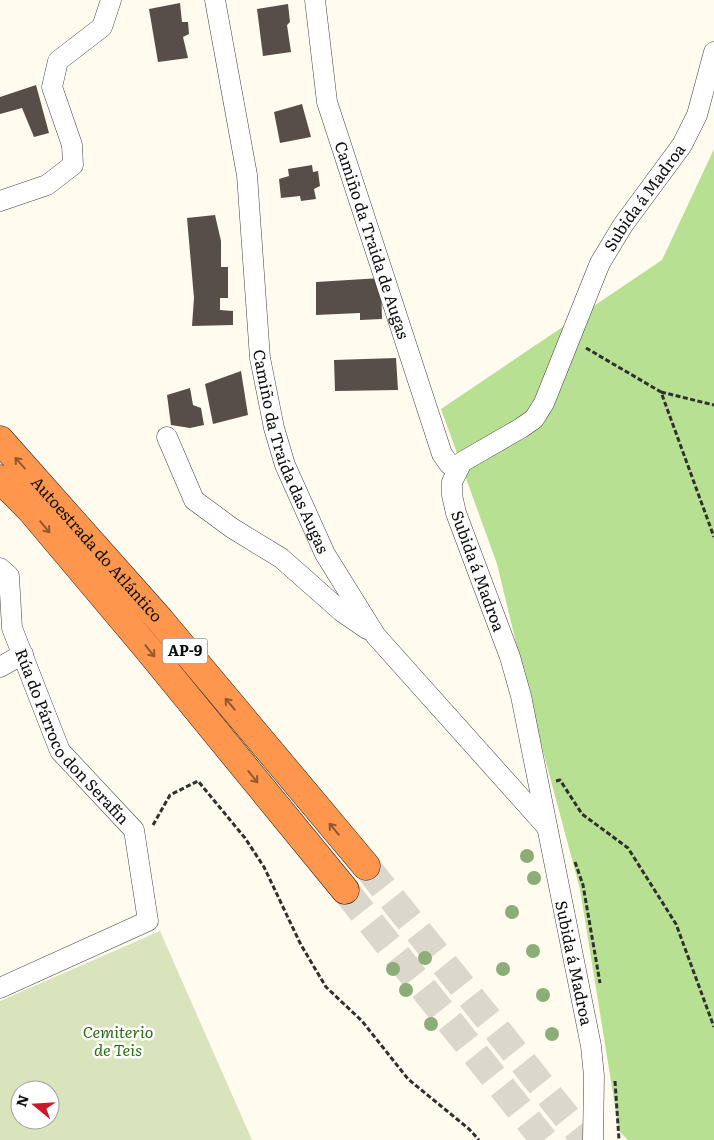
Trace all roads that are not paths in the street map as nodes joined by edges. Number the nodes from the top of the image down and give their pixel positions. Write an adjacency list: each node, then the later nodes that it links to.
1 (111, 0): 5 (street)
2 (215, 0): 11 (street, Camiño da Traída das Augas)
3 (315, 0): 8 (street, Camiño da Traida de Augas)
4 (714, 52): 8 (street, Subida á Madroa)
5 (0, 201)
6 (167, 437): 11 (street)
7 (0, 440): 15 (highway, Autoestrada do Atlántico / AP-9, one-way to 7)
8 (456, 470): 14 (street, Subida á Madroa)
9 (0, 479): 16 (highway, Autoestrada do Atlántico / AP-9, one-way to 16)
10 (0, 568): 12 (street, Rúa do Párroco don Serafín)
11 (376, 636): 14 (street, Camiño da Traída das Augas)
12 (23, 654): 13 (street, Rúa do Párroco don Serafín); 17 (street, Rúa do Párroco don Serafín)
13 (0, 667)
14 (546, 826): 18 (street, Subida á Madroa)
15 (366, 866)
16 (345, 890)
17 (0, 988)
18 (593, 1140)

